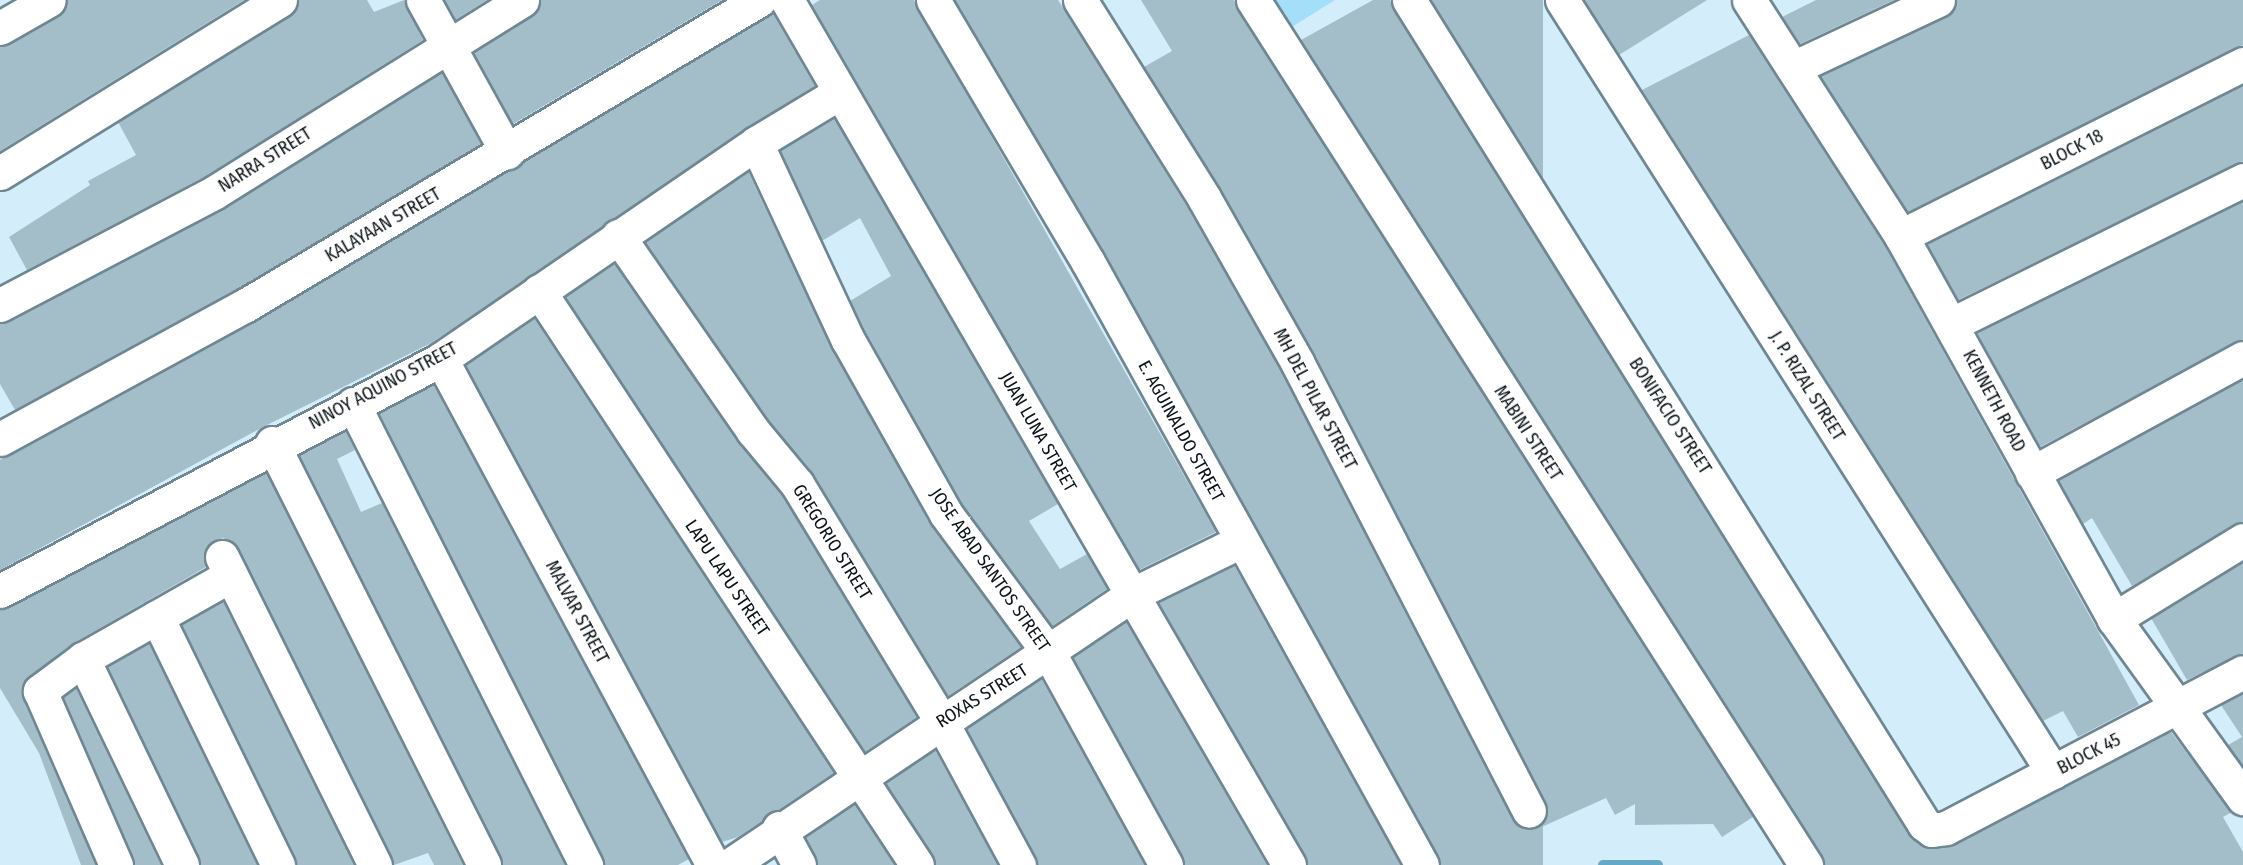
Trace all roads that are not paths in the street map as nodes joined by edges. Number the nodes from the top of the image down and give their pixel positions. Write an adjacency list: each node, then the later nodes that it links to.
1 (49, 0): 14 (street)
2 (280, 0): 21 (street)
3 (423, 0): 15 (street)
4 (522, 0): 15 (street, NARRA STREET)
5 (759, 0): 20 (street, KALAYAAN STREET)
6 (787, 0): 18 (street, JUAN LUNA STREET)
7 (933, 0): 35 (street, E. AGUINALDO STREET)
8 (1080, 0): 48 (street, MH DEL PILAR STREET)
9 (1253, 0): 65 (street, MABINI STREET)
10 (1408, 0): 50 (street, BONIFACIO STREET)
11 (1562, 0): 45 (street, J. P. RIZAL STREET)
12 (1749, 0): 17 (street, KENNETH ROAD)
13 (1938, 0): 17 (street)
14 (0, 28)
15 (450, 43): 20 (street); 26 (street, NARRA STREET)
16 (2243, 64): 24 (street, BLOCK 18)
17 (1793, 68): 24 (street, KENNETH ROAD)
18 (839, 93): 19 (street, NINOY AQUINO STREET); 37 (street, JUAN LUNA STREET)
19 (756, 143): 23 (street, NINOY AQUINO STREET); 40 (street, JOSE ABAD SANTOS STREET)
20 (507, 152): 31 (street, KALAYAAN STREET)
21 (0, 173)
22 (2243, 180): 27 (street)
23 (618, 236): 25 (street, NINOY AQUINO STREET); 44 (street, GREGORIO STREET)
24 (1901, 236): 27 (street, KENNETH ROAD)
25 (539, 291): 28 (street, NINOY AQUINO STREET); 46 (street, LAPU LAPU STREET)
26 (0, 305)
27 (1952, 324): 33 (street, KENNETH ROAD)
28 (441, 358): 30 (street, NINOY AQUINO STREET); 57 (street, MALVAR STREET)
29 (2243, 358): 33 (street)
30 (353, 404): 32 (street, NINOY AQUINO STREET); 56 (street)
31 (0, 439)
32 (272, 443): 36 (street, NINOY AQUINO STREET); 55 (street)
33 (2032, 473): 39 (street, KENNETH ROAD)
34 (2243, 540): 39 (street)
35 (1241, 541): 37 (street, ROXAS STREET); 64 (street, E. AGUINALDO STREET)
36 (0, 591)
37 (1133, 594): 40 (street, ROXAS STREET); 63 (street, JUAN LUNA STREET)
38 (157, 617): 41 (street); 53 (street); 54 (street)
39 (2114, 619): 43 (street, KENNETH ROAD)
40 (1049, 653): 44 (street, ROXAS STREET); 62 (street, JOSE ABAD SANTOS STREET)
41 (84, 658): 51 (street); 52 (street)
42 (2243, 672): 43 (street, BLOCK 45)
43 (2180, 706): 45 (street, BLOCK 45); 47 (street, KENNETH ROAD)
44 (941, 721): 46 (street, ROXAS STREET); 61 (street, GREGORIO STREET)
45 (2052, 772): 50 (street, BLOCK 45)
46 (860, 773): 49 (street, ROXAS STREET); 60 (street, LAPU LAPU STREET)
47 (2243, 798)
48 (1529, 811)
49 (779, 828): 58 (street, ROXAS STREET); 59 (street)
50 (1932, 830)
51 (116, 865)
52 (182, 865)
53 (278, 865)
54 (375, 865)
55 (484, 865)
56 (586, 865)
57 (713, 865)
58 (730, 865)
59 (799, 865)
60 (916, 865)
61 (1019, 865)
62 (1166, 865)
63 (1289, 865)
64 (1422, 865)
65 (1806, 865)

